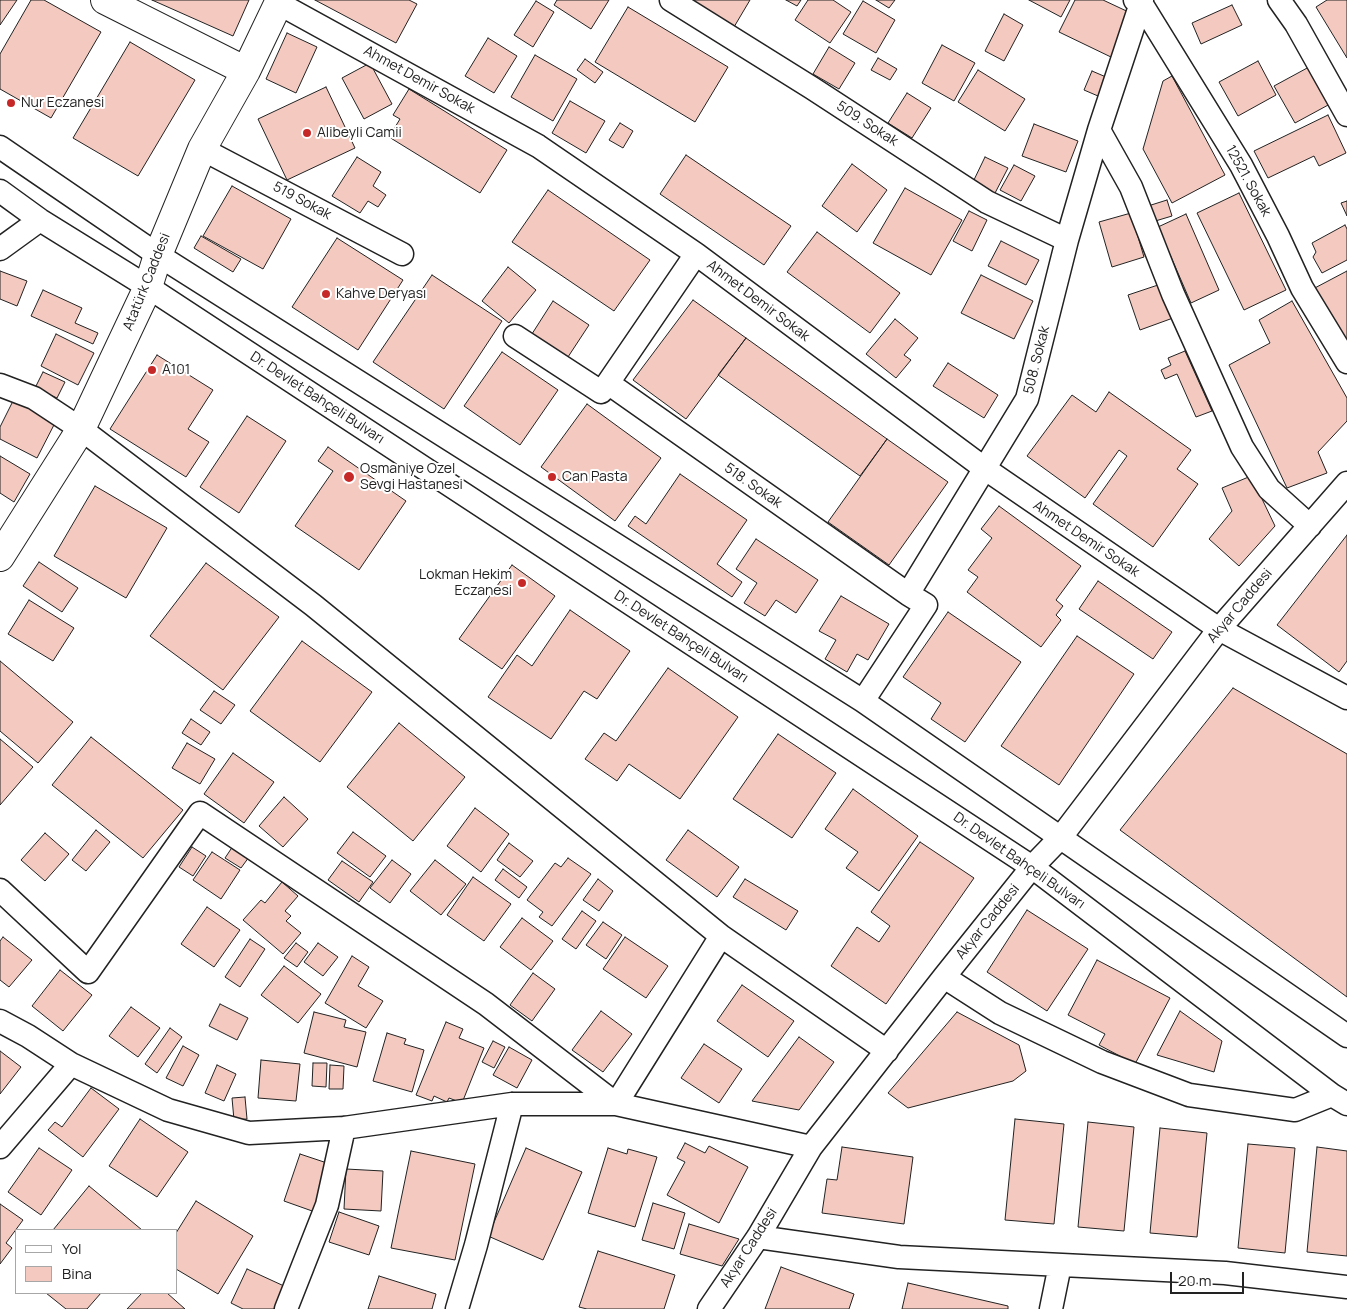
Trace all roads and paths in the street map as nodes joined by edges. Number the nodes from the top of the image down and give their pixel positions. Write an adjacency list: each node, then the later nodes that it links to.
1 (105, 0): 6 (street)
2 (671, 0): 13 (street, 509. Sokak)
3 (1279, 0): 7 (street)
4 (1139, 1): 8 (street, 508. Sokak); 20 (street, 12521. Sokak)
5 (279, 2): 6 (street, Atatürk Caddesi); 16 (street, Ahmet Demir Sokak)
6 (246, 70): 10 (street, Atatürk Caddesi)
7 (1347, 116)
8 (1099, 130): 13 (street, 508. Sokak); 26 (street)
9 (0, 147): 17 (street)
10 (202, 149): 15 (street, 519 Sokak); 17 (street, Atatürk Caddesi)
11 (0, 191): 12 (street, Dr. Devlet Bahçeli Bulvarı)
12 (40, 220): 14 (street); 18 (street, Dr. Devlet Bahçeli Bulvarı)
13 (1067, 240): 24 (street, 508. Sokak)
14 (0, 249)
15 (402, 254)
16 (696, 254): 22 (street); 24 (street, Ahmet Demir Sokak)
17 (158, 255): 18 (street, Atatürk Caddesi); 31 (street)
18 (148, 287): 23 (street, Atatürk Caddesi); 33 (street, Dr. Devlet Bahçeli Bulvarı)
19 (515, 336): 22 (street, 518. Sokak)
20 (1347, 362)
21 (0, 385): 23 (street)
22 (604, 388): 28 (street, 518. Sokak)
23 (81, 429): 27 (street, Atatürk Caddesi); 35 (street)
24 (984, 468): 28 (street, 508. Sokak); 29 (street, Ahmet Demir Sokak)
25 (1347, 483): 26 (street, Akyar Caddesi)
26 (1310, 526): 29 (street, Akyar Caddesi)
27 (0, 557)
28 (908, 594): 31 (street)
29 (1219, 629): 30 (street, Ahmet Demir Sokak); 32 (street, Akyar Caddesi)
30 (1347, 698)
31 (863, 701): 32 (street)
32 (1061, 837): 33 (street, Akyar Caddesi); 38 (street)
33 (1032, 867): 36 (street, Akyar Caddesi); 41 (street, Dr. Devlet Bahçeli Bulvarı)
34 (0, 890): 43 (street)
35 (720, 936): 39 (street); 43 (street)
36 (944, 976): 39 (street, Akyar Caddesi); 41 (street)
37 (0, 1022): 40 (street)
38 (1347, 1036)
39 (887, 1050): 46 (street, Akyar Caddesi)
40 (71, 1064): 44 (street); 45 (street)
41 (1339, 1099)
42 (512, 1104): 43 (street); 44 (street); 51 (street)
43 (616, 1104): 46 (street)
44 (344, 1128): 50 (street)
45 (0, 1147)
46 (811, 1147): 47 (street, Akyar Caddesi)
47 (758, 1238): 48 (street); 52 (street, Akyar Caddesi)
48 (1060, 1265): 49 (street); 53 (street)
49 (1347, 1287)
50 (286, 1309)
51 (457, 1309)
52 (709, 1309)
53 (1051, 1309)

